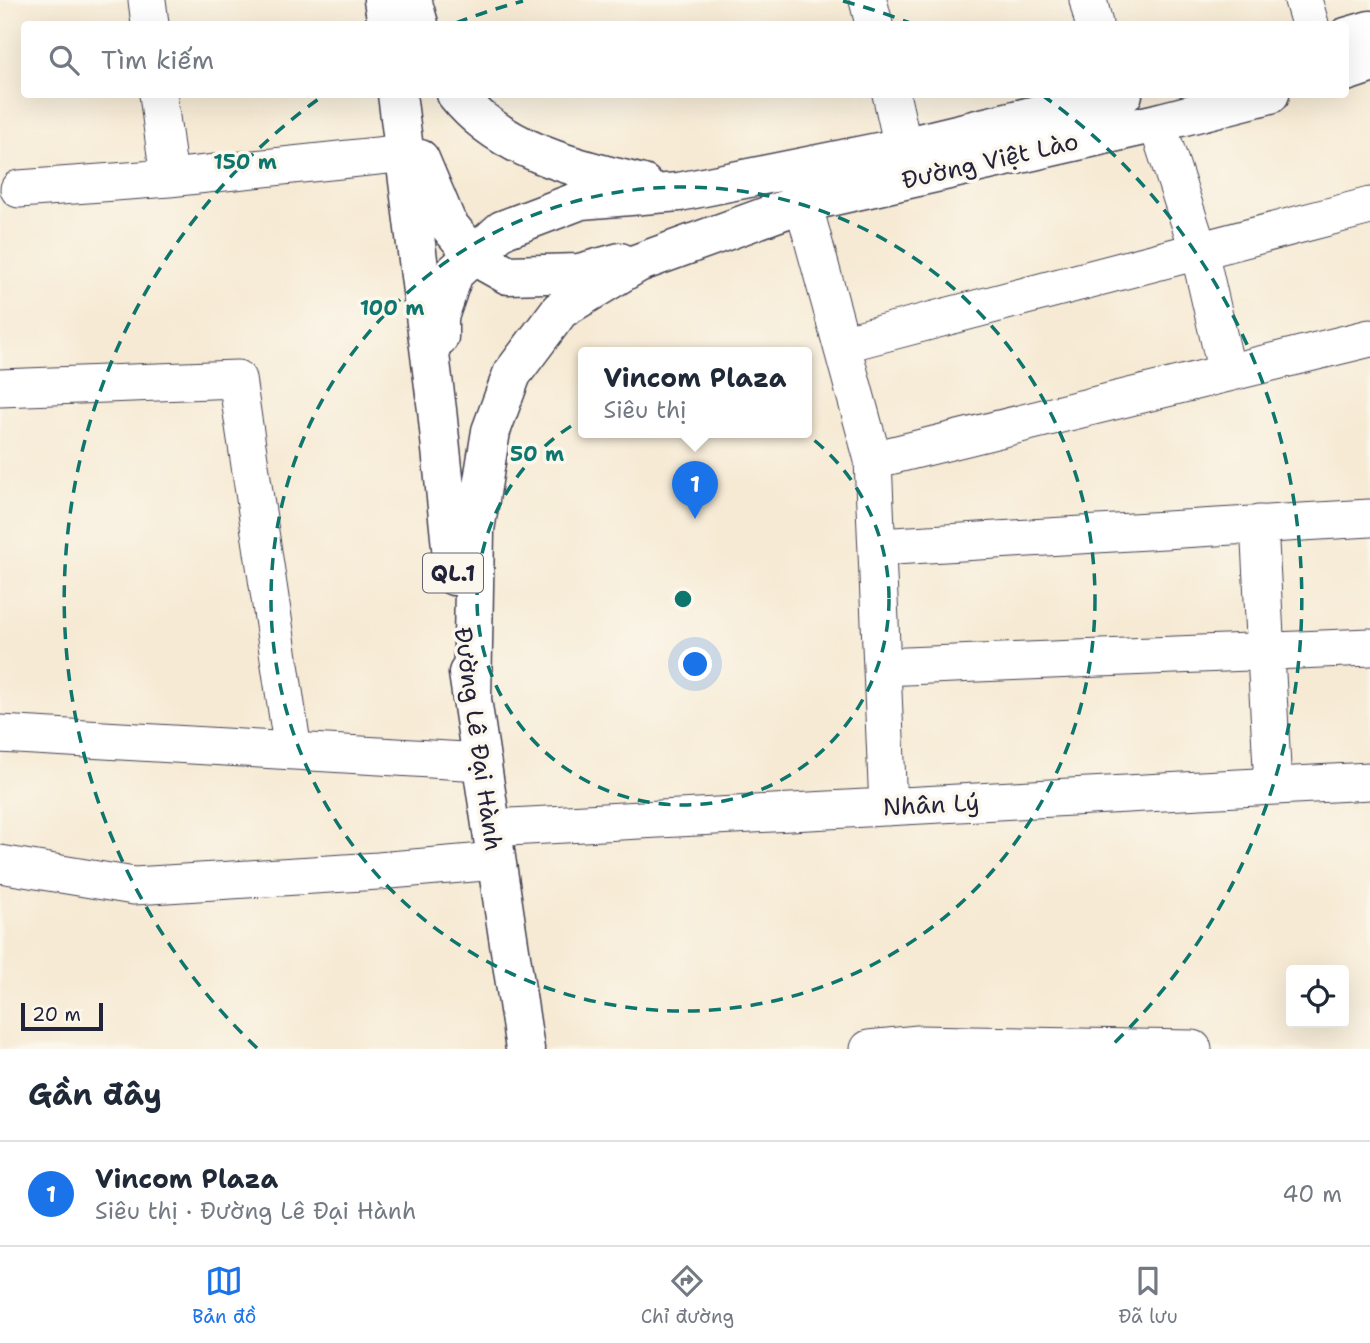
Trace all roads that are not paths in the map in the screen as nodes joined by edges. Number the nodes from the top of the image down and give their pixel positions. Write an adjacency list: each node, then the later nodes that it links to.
1 (146, 0): 7 (street)
2 (383, 0): 8 (main road)
3 (412, 0): 9 (main road)
4 (868, 0): 10 (street)
5 (1088, 0): 11 (street)
6 (1303, 0): 12 (street)
7 (150, 21)
8 (386, 21)
9 (418, 21)
10 (873, 21)
11 (1093, 21)
12 (1309, 21)
13 (1370, 30): 14 (main road)
14 (1349, 36)
15 (1370, 64): 16 (main road)
16 (1349, 71)
17 (159, 98): 27 (street)
18 (398, 98): 26 (main road, Đường Lê Đại Hành / QL.1)
19 (403, 98): 34 (main road)
20 (459, 98): 29 (main road)
21 (892, 98): 25 (street)
22 (1103, 98): 25 (main road, Đường Việt Lào)
23 (1254, 98): 24 (main road, Đường Việt Lào)
24 (1157, 123): 30 (main road, Đường Việt Lào); 33 (street)
25 (903, 147): 29 (main road, Đường Việt Lào)
26 (406, 153): 27 (street); 39 (main road, Đường Lê Đại Hành / QL.1)
27 (169, 178): 28 (street)
28 (19, 189)
29 (679, 192): 34 (main road, Đường Việt Lào)
30 (803, 203): 32 (main road, Đường Việt Lào); 36 (street)
31 (1370, 206): 33 (street)
32 (713, 235): 34 (main road); 47 (main road)
33 (1199, 251): 36 (street); 37 (street)
34 (474, 256): 39 (main road, Đường Việt Lào)
35 (1370, 338): 37 (street)
36 (842, 344): 40 (street)
37 (1227, 373): 40 (street)
38 (0, 388): 49 (street)
39 (437, 410): 47 (main road, Đường Lê Đại Hành / QL.1)
40 (873, 460): 43 (street)
41 (1370, 518): 42 (street)
42 (1259, 524): 43 (street); 45 (street)
43 (877, 547): 46 (street)
44 (1370, 647): 45 (street)
45 (1267, 651): 46 (street); 52 (street)
46 (882, 667): 53 (street)
47 (472, 700): 50 (main road, Đường Lê Đại Hành / QL.1)
48 (0, 734): 49 (street)
49 (293, 751): 50 (street)
50 (481, 762): 54 (main road, Đường Lê Đại Hành / QL.1)
51 (1370, 781): 52 (street, Nhân Lý)
52 (1273, 786): 53 (street, Nhân Lý)
53 (888, 807): 54 (street, Nhân Lý)
54 (494, 845): 55 (street, Nhân Lý); 56 (main road, Đường Lê Đại Hành / QL.1)
55 (0, 864)
56 (525, 1049)
57 (869, 1049): 58 (street)
58 (1193, 1049)

